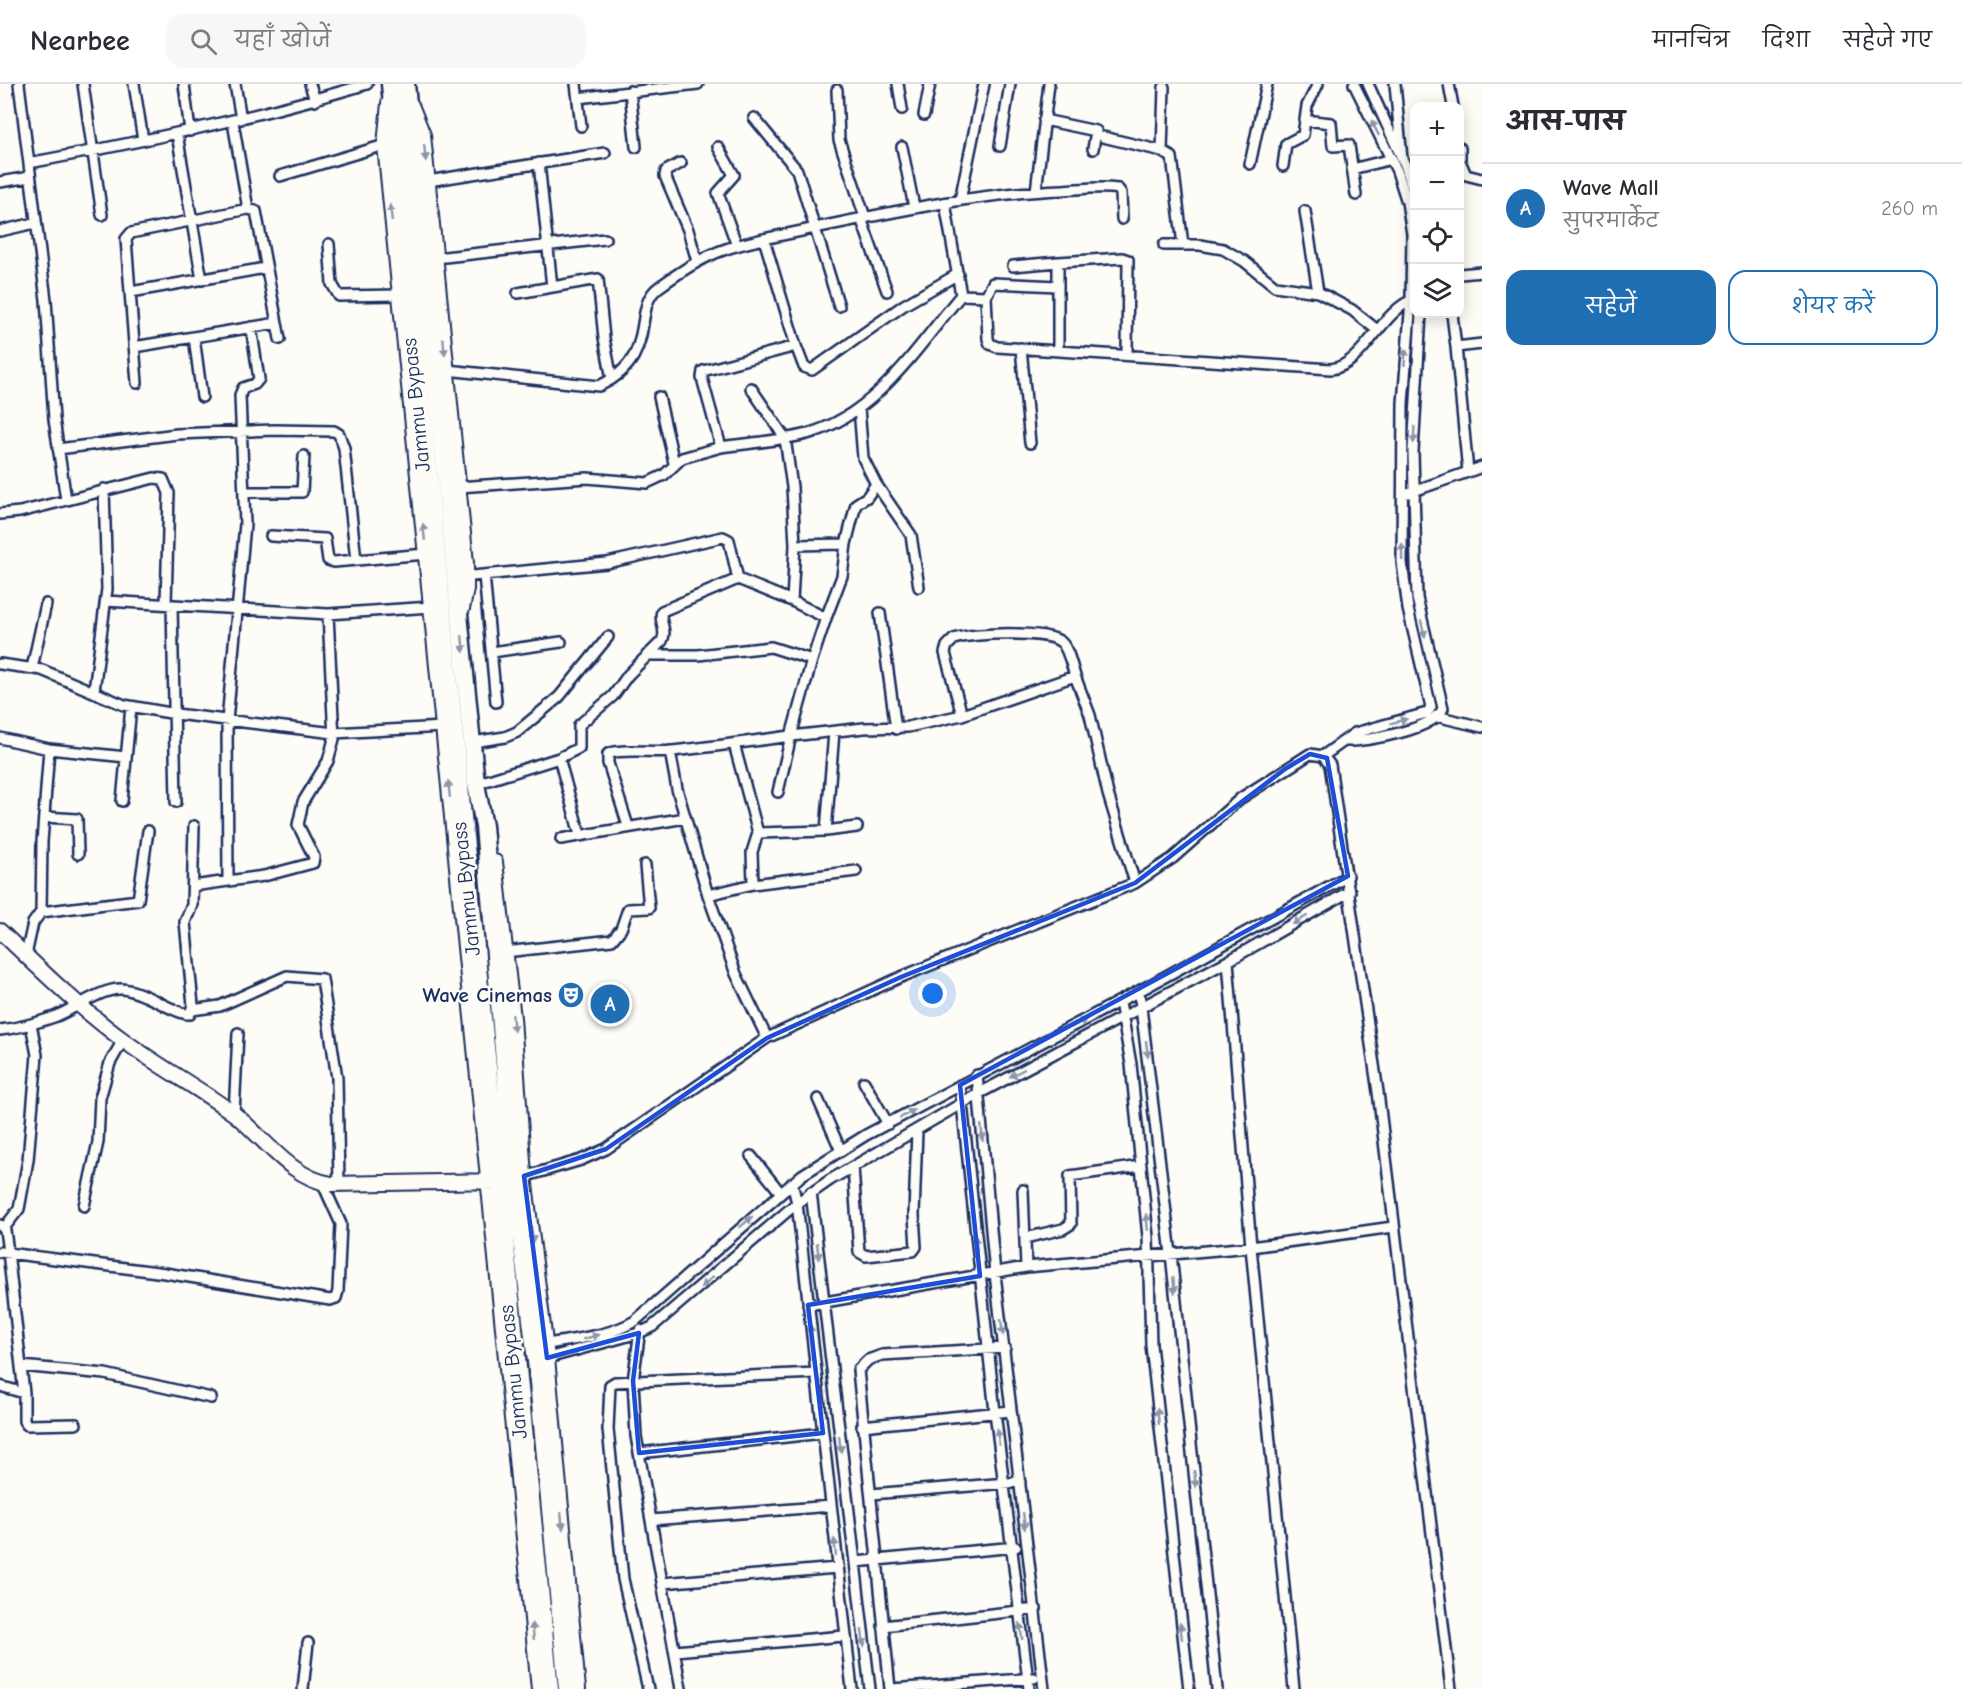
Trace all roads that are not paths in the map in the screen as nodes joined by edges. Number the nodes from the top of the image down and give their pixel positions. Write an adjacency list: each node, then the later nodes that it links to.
1 (19, 84): 49 (street)
2 (83, 84): 45 (street)
3 (134, 84): 38 (street)
4 (184, 84): 35 (street)
5 (235, 84): 33 (street)
6 (310, 84): 26 (street)
7 (367, 84): 26 (street)
8 (576, 84): 25 (street)
9 (698, 84): 24 (street)
10 (898, 84): 28 (street)
11 (930, 84): 29 (street)
12 (984, 84): 65 (street)
13 (1010, 84): 40 (street)
14 (1049, 84): 31 (street)
15 (1267, 84): 52 (street)
16 (1318, 84): 32 (street)
17 (1354, 84): 48 (street, one-way to 17)
18 (1368, 84): 54 (street)
19 (1395, 84): 54 (street)
20 (1449, 84): 27 (street)
21 (1164, 87): 46 (street)
22 (398, 90): 39 (street); 60 (street, one-way to 60); 152 (highway, Jammu Bypass); 249 (highway, Jammu Bypass)
23 (837, 90): 71 (street)
24 (630, 91): 25 (street); 41 (street)
25 (578, 98): 34 (street)
26 (315, 100): 33 (street)
27 (1452, 102)
28 (902, 109)
29 (924, 115)
30 (754, 118): 75 (street)
31 (1044, 120): 44 (street); 63 (street)
32 (1305, 120): 53 (street); 55 (street)
33 (237, 121): 35 (street); 68 (street)
34 (581, 126)
35 (190, 131): 36 (street)
36 (177, 134): 38 (street); 74 (street)
37 (1103, 137): 46 (street)
38 (143, 140): 45 (street)
39 (384, 145): 57 (street); 100 (street, one-way to 39)
40 (1000, 146)
41 (636, 147)
42 (718, 147): 82 (street)
43 (902, 147): 67 (street)
44 (1093, 149)
45 (92, 151): 49 (street); 70 (street)
46 (1162, 151): 81 (street)
47 (605, 153): 50 (street)
48 (1392, 159): 54 (street); 55 (street)
49 (29, 163): 58 (street)
50 (539, 163): 60 (street); 83 (street)
51 (681, 163): 85 (street)
52 (1250, 164)
53 (1283, 166)
54 (1405, 166): 62 (street); 87 (street)
55 (1352, 169): 64 (street)
56 (1464, 171): 59 (street)
57 (280, 176)
58 (30, 177): 61 (street); 73 (street)
59 (1482, 179)
60 (428, 181): 84 (street)
61 (0, 182)
62 (1410, 182)
63 (1035, 191): 65 (street); 72 (street)
64 (1356, 195)
65 (960, 200): 66 (street)
66 (945, 203): 67 (street); 91 (street)
67 (914, 207): 71 (street)
68 (248, 209): 74 (street); 89 (street)
69 (1305, 211): 99 (street)
70 (102, 215)
71 (863, 217): 75 (street); 96 (street)
72 (1122, 219)
73 (35, 223): 76 (street); 133 (street)
74 (192, 223): 93 (street); 97 (street)
75 (815, 228): 78 (street); 104 (street)
76 (0, 231)
77 (604, 239): 83 (street)
78 (764, 239): 82 (street); 114 (street)
79 (329, 244): 100 (street)
80 (1164, 245): 81 (street)
81 (1183, 245): 99 (street)
82 (737, 246): 85 (street)
83 (548, 247): 84 (street); 94 (street)
84 (436, 258): 120 (street, one-way to 120)
85 (697, 261): 122 (street)
86 (1058, 262): 88 (street); 95 (street); 119 (street)
87 (1412, 264)
88 (1013, 266)
89 (265, 268): 93 (street); 108 (street)
90 (1482, 272): 92 (street)
91 (958, 274): 101 (street); 114 (street)
92 (1464, 274)
93 (202, 280): 97 (street)
94 (552, 286): 98 (street); 122 (street)
95 (1058, 286): 102 (street); 118 (street)
96 (887, 291)
97 (131, 292): 115 (street)
98 (518, 292)
99 (1318, 292): 110 (street)
100 (400, 294): 149 (street, one-way to 100)
101 (961, 295): 102 (street); 128 (street)
102 (987, 296): 117 (street)
103 (1410, 302): 110 (street)
104 (839, 306)
105 (1411, 318): 123 (street, one-way to 105)
106 (1421, 318): 121 (street)
107 (1452, 318): 116 (street)
108 (277, 323): 109 (street); 112 (street)
109 (252, 327): 111 (street); 129 (street)
110 (1377, 330): 119 (street)
111 (194, 337): 115 (street); 126 (street)
112 (280, 339)
113 (1482, 344): 116 (street)
114 (796, 346): 132 (street)
115 (134, 347): 124 (street)
116 (1456, 347): 137 (street)
117 (1021, 348): 118 (street); 131 (street)
118 (1058, 350): 119 (street)
119 (1127, 355)
120 (447, 370): 122 (street); 139 (street)
121 (1418, 378): 123 (street); 141 (street, one-way to 141)
122 (612, 379)
123 (1404, 379): 143 (street)
124 (137, 383)
125 (751, 388): 130 (street)
126 (202, 397)
127 (659, 397): 135 (street)
128 (859, 408): 130 (street); 138 (street)
129 (241, 431): 133 (street); 142 (street); 150 (street)
130 (785, 438): 132 (street); 148 (street)
131 (1030, 443)
132 (720, 447): 135 (street)
133 (58, 449): 144 (street)
134 (304, 456): 142 (street)
135 (674, 463): 139 (street)
136 (1482, 467): 137 (street)
137 (1468, 472): 141 (street)
138 (876, 484): 147 (street); 154 (street)
139 (458, 487): 152 (street)
140 (104, 489): 144 (street); 155 (street); 158 (street)
141 (1413, 491): 143 (street); 178 (street, one-way to 178)
142 (245, 492): 160 (street)
143 (1403, 494): 175 (street, one-way to 143)
144 (66, 500): 145 (street)
145 (0, 514)
146 (271, 536): 150 (street)
147 (846, 544): 148 (street); 163 (street)
148 (795, 545): 156 (street)
149 (426, 554): 150 (street); 159 (street)
150 (356, 560)
151 (484, 575): 152 (street); 153 (street); 166 (street)
152 (461, 577): 188 (highway, Jammu Bypass, one-way to 188)
153 (738, 579): 156 (street); 167 (street)
154 (919, 587)
155 (106, 601): 158 (street); 172 (street)
156 (792, 601): 163 (street)
157 (46, 604): 170 (street)
158 (169, 604): 160 (street); 176 (street)
159 (431, 607): 162 (street); 180 (street)
160 (238, 609): 162 (street); 179 (street)
161 (880, 613): 182 (street)
162 (328, 614): 184 (street)
163 (826, 618): 168 (street)
164 (608, 637): 188 (street)
165 (561, 642): 166 (street)
166 (492, 652): 173 (street)
167 (647, 655): 168 (street); 194 (street)
168 (812, 660): 185 (street)
169 (0, 664): 170 (street)
170 (32, 668): 172 (street)
171 (1075, 676): 177 (street); 177 (street); 215 (street)
172 (94, 691): 174 (street)
173 (496, 702)
174 (131, 707): 176 (street); 193 (street)
175 (1429, 711): 178 (street); 187 (street, one-way to 175)
176 (176, 714): 179 (street); 198 (street)
177 (962, 715): 182 (street)
178 (1439, 717): 181 (street); 187 (street)
179 (227, 721): 184 (street); 214 (street)
180 (443, 727): 184 (street); 249 (street, one-way to 180)
181 (1482, 727)
182 (896, 729): 183 (street)
183 (834, 732): 185 (street); 206 (street)
184 (334, 733): 214 (street)
185 (791, 736): 189 (street); 196 (street)
186 (0, 738): 190 (street)
187 (1345, 741): 192 (street)
188 (473, 742): 195 (highway, Jammu Bypass)
189 (734, 744): 191 (street); 207 (street)
190 (49, 749): 193 (street); 199 (street)
191 (670, 752): 200 (street); 203 (street)
192 (1323, 756): 213 (street); 215 (street)
193 (126, 757): 197 (street)
194 (559, 758): 195 (street); 208 (street)
195 (476, 784): 202 (highway, Jammu Bypass)
196 (778, 792)
197 (122, 801)
198 (176, 802)
199 (44, 817): 210 (street); 220 (street)
200 (685, 818): 203 (street); 219 (street)
201 (194, 826): 217 (street)
202 (484, 826): 222 (street); 249 (highway, Jammu Bypass)
203 (628, 826): 208 (street)
204 (857, 827): 206 (street)
205 (148, 831): 220 (street)
206 (826, 831): 207 (street)
207 (758, 833): 216 (street)
208 (580, 835): 209 (street)
209 (561, 839)
210 (78, 854)
211 (645, 865): 222 (street)
212 (856, 871): 216 (street)
213 (1348, 876): 218 (street); 225 (street)
214 (228, 881): 217 (street)
215 (1135, 883): 234 (street)
216 (753, 884): 219 (street)
217 (193, 886): 229 (street)
218 (1350, 891): 224 (street, one-way to 224); 259 (street)
219 (708, 895): 234 (street)
220 (41, 912): 223 (street)
221 (0, 931): 223 (street)
222 (505, 952): 249 (street, one-way to 249)
223 (26, 955): 227 (street)
224 (1228, 961): 228 (street); 261 (street)
225 (1139, 991): 226 (street); 228 (street)
226 (1120, 1002): 230 (street); 236 (street, one-way to 226)
227 (78, 1004): 229 (street); 231 (street); 235 (street)
228 (1142, 1007): 230 (street); 263 (street, one-way to 263)
229 (192, 1010): 252 (street)
230 (1122, 1017): 239 (street, one-way to 239); 247 (street)
231 (31, 1024): 232 (street); 258 (street)
232 (0, 1030)
233 (238, 1033): 242 (street)
234 (767, 1038): 249 (street)
235 (123, 1040): 242 (street); 257 (street)
236 (977, 1075): 238 (street); 239 (street)
237 (864, 1082): 243 (street)
238 (960, 1084): 241 (street); 243 (street, one-way to 238)
239 (978, 1094): 241 (street); 266 (street, one-way to 266)
240 (818, 1099): 245 (street)
241 (962, 1104): 244 (street); 267 (street, one-way to 241)
242 (234, 1114): 250 (street)
243 (888, 1124): 245 (street)
244 (917, 1130): 248 (street); 248 (street)
245 (841, 1151): 251 (street)
246 (751, 1156): 254 (street)
247 (1141, 1166): 260 (street); 264 (street, one-way to 247)
248 (853, 1167): 255 (street)
249 (507, 1180): 252 (street); 274 (highway, Jammu Bypass, one-way to 274); 307 (street, one-way to 249); 308 (highway, Jammu Bypass)
250 (322, 1182): 252 (street); 262 (street)
251 (792, 1183): 254 (street); 256 (street)
252 (339, 1184)
253 (1023, 1190): 260 (street)
254 (780, 1192): 270 (street, one-way to 254)
255 (812, 1192): 256 (street); 268 (street, one-way to 268)
256 (797, 1203): 269 (street); 271 (street, one-way to 271)
257 (84, 1206)
258 (2, 1226): 262 (street)
259 (1393, 1227): 261 (street); 320 (street)
260 (1025, 1238): 265 (street)
261 (1251, 1248): 263 (street); 319 (street)
262 (4, 1252): 275 (street)
263 (1171, 1254): 264 (street); 318 (street, one-way to 318)
264 (1147, 1256): 265 (street); 317 (street, one-way to 264)
265 (1026, 1267): 266 (street)
266 (995, 1274): 267 (street); 272 (street, one-way to 272)
267 (980, 1276): 268 (street); 273 (street)
268 (824, 1303): 269 (street); 295 (street, one-way to 295)
269 (808, 1305): 276 (street, one-way to 269)
270 (642, 1316): 271 (street); 274 (street, one-way to 270)
271 (639, 1333): 274 (street); 277 (street)
272 (1005, 1348): 273 (street); 281 (street)
273 (988, 1349): 282 (street); 284 (street)
274 (541, 1353): 309 (highway, Jammu Bypass); 310 (street, one-way to 310)
275 (21, 1366): 279 (street); 280 (street)
276 (816, 1372): 277 (street); 285 (street)
277 (633, 1381): 286 (street); 311 (street)
278 (0, 1386): 279 (street)
279 (24, 1393): 283 (street)
280 (211, 1398)
281 (1011, 1411): 282 (street); 287 (street)
282 (995, 1412): 284 (street); 288 (street, one-way to 282)
283 (76, 1424)
284 (862, 1426): 289 (street)
285 (823, 1433): 286 (street); 290 (street)
286 (639, 1453): 291 (street)
287 (1020, 1482): 288 (street); 292 (street, one-way to 292)
288 (1004, 1483): 289 (street); 293 (street)
289 (871, 1494): 294 (street)
290 (831, 1506): 291 (street); 296 (street, one-way to 290)
291 (651, 1520): 297 (street)
292 (1027, 1546): 293 (street); 298 (street)
293 (1012, 1547): 294 (street); 299 (street)
294 (877, 1560): 295 (street); 300 (street)
295 (855, 1562): 314 (street, one-way to 314)
296 (837, 1568): 297 (street); 301 (street)
297 (662, 1583): 303 (street)
298 (1036, 1609): 299 (street); 304 (street)
299 (1018, 1611): 300 (street); 305 (street, one-way to 299)
300 (883, 1626): 315 (street)
301 (844, 1636): 303 (street); 313 (street)
302 (308, 1643): 306 (street)
303 (675, 1651): 312 (street)
304 (1043, 1678): 305 (street); 316 (street)
305 (1029, 1684): 315 (street)
306 (303, 1689)
307 (539, 1689)
308 (550, 1689)
309 (567, 1689)
310 (578, 1689)
311 (648, 1689)
312 (681, 1689)
313 (852, 1689)
314 (870, 1689)
315 (891, 1689)
316 (1044, 1689)
317 (1189, 1689)
318 (1217, 1689)
319 (1294, 1689)
320 (1451, 1689)

